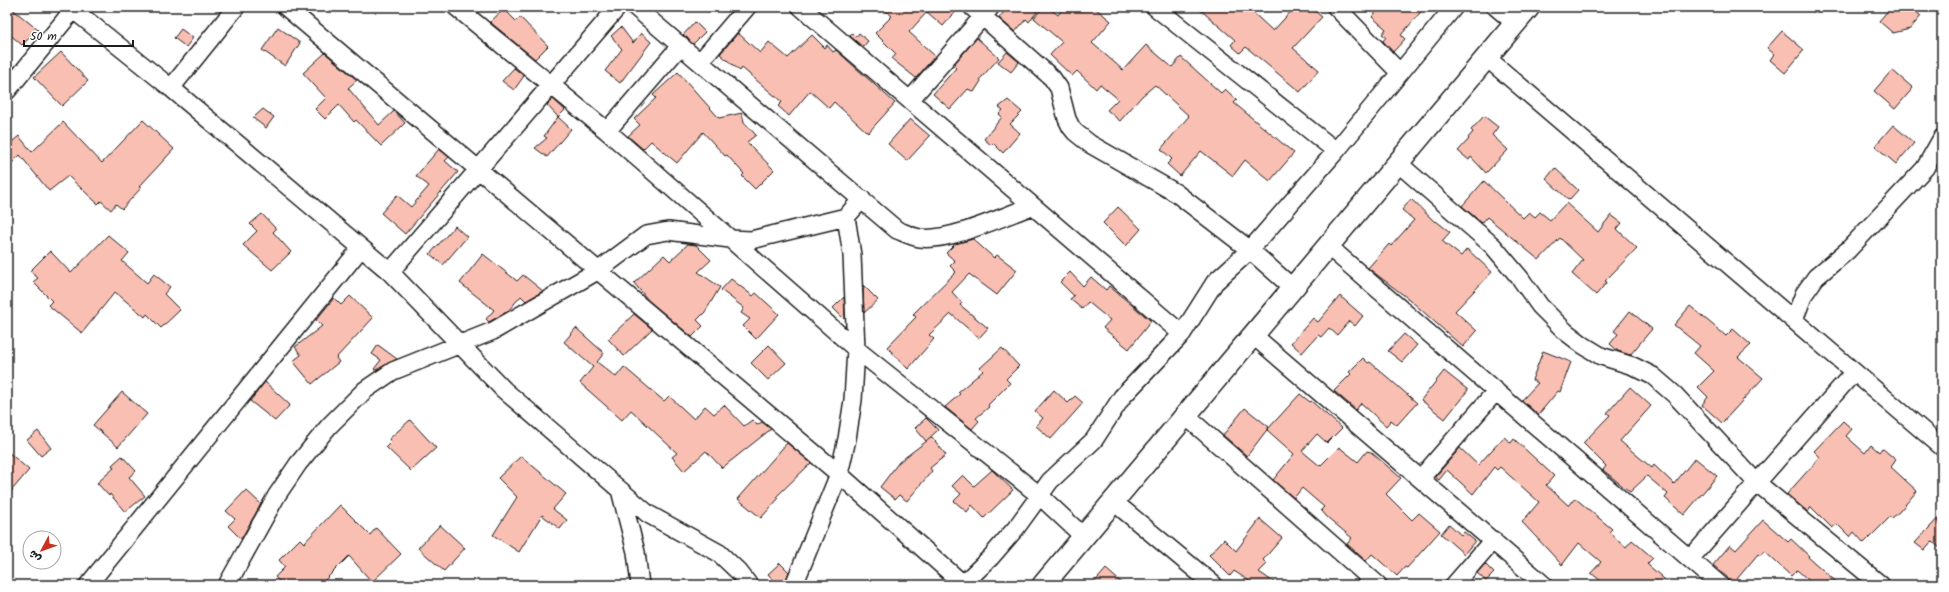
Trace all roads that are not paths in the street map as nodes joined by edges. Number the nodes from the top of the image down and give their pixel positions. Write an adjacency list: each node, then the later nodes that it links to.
1 (236, 7): 21 (street)
2 (286, 7): 28 (street)
3 (456, 7): 20 (street)
4 (618, 7): 20 (street)
5 (635, 7): 16 (street)
6 (747, 7): 18 (street)
7 (801, 7): 23 (street)
8 (1155, 7): 26 (street)
9 (1336, 7): 19 (street)
10 (1454, 7): 19 (street)
11 (1496, 7): 15 (street)
12 (1529, 7): 15 (street)
13 (71, 8): 21 (street); 22 (street)
14 (982, 10): 23 (street); 35 (street)
15 (1516, 23): 17 (street)
16 (681, 45): 18 (street); 24 (street)
17 (1487, 58): 27 (street); 39 (street)
18 (700, 62): 29 (street)
19 (1399, 72): 26 (street)
20 (551, 86): 24 (street); 28 (street)
21 (171, 88): 34 (street)
22 (7, 91)
23 (910, 100): 30 (street)
24 (606, 131): 32 (street)
25 (1942, 138): 39 (street)
26 (1336, 151): 35 (street)
27 (1398, 163): 33 (street); 50 (street)
28 (478, 170): 36 (street); 37 (street)
29 (862, 199): 30 (street); 31 (street)
30 (1032, 206): 40 (street)
31 (846, 217): 32 (street); 43 (street)
32 (730, 239): 36 (street); 43 (street)
33 (1329, 247): 38 (street); 45 (street)
34 (361, 248): 37 (street); 58 (street)
35 (1250, 250): 38 (street); 40 (street)
36 (599, 270): 42 (street); 48 (street)
37 (390, 272): 42 (street)
38 (1294, 289): 41 (street)
39 (1794, 320): 44 (street)
40 (1182, 334): 52 (street)
41 (1254, 336): 46 (street); 49 (street)
42 (460, 345): 51 (street); 59 (street)
43 (856, 349): 48 (street); 52 (street)
44 (1854, 372): 47 (street); 50 (street)
45 (1496, 391): 49 (street); 56 (street)
46 (1186, 416): 53 (street); 66 (street)
47 (1942, 447)
48 (839, 474): 62 (street); 63 (street)
49 (1421, 478): 55 (street)
50 (1756, 482): 56 (street); 69 (street)
51 (620, 490): 60 (street); 61 (street)
52 (1039, 495): 54 (street); 63 (street)
53 (1114, 502): 54 (street); 65 (street)
54 (1084, 537): 64 (street)
55 (1492, 540): 67 (street); 68 (street)
56 (1690, 559): 57 (street)
57 (1709, 582)
58 (88, 585)
59 (227, 585)
60 (640, 585)
61 (749, 585)
62 (794, 585)
63 (963, 585)
64 (1043, 585)
65 (1214, 585)
66 (1378, 585)
67 (1454, 585)
68 (1544, 585)
69 (1881, 585)

